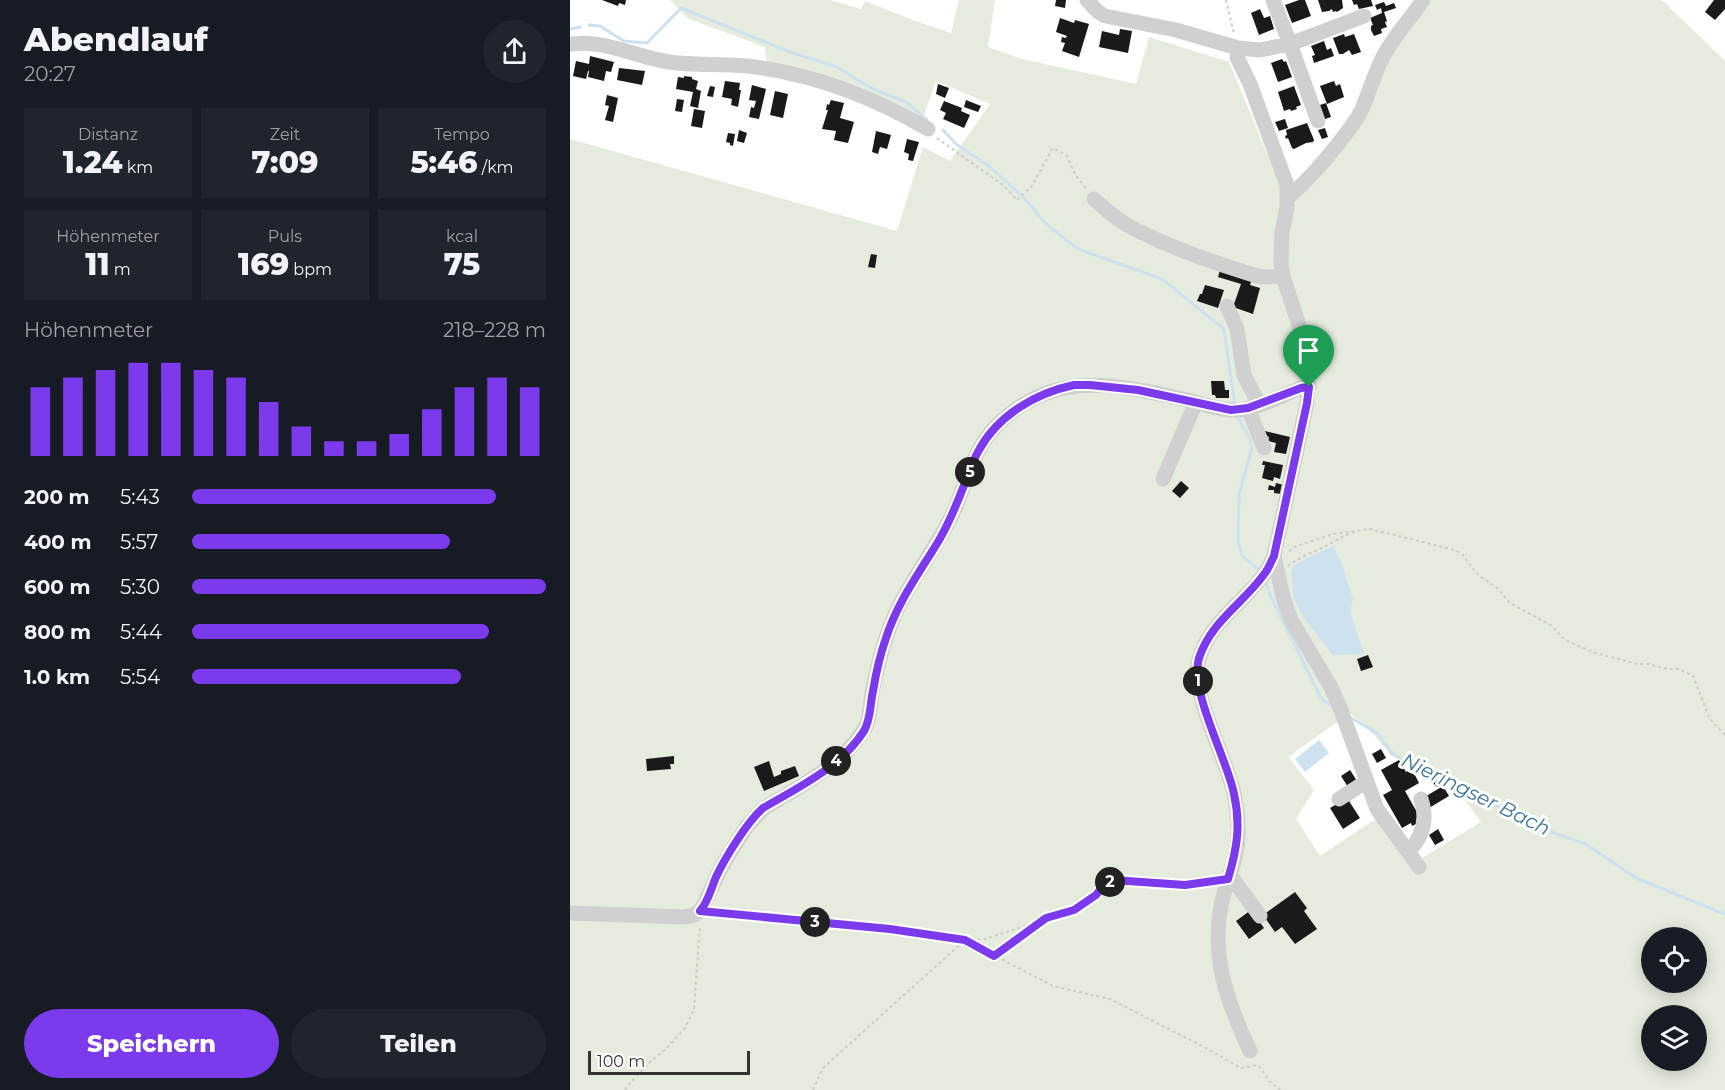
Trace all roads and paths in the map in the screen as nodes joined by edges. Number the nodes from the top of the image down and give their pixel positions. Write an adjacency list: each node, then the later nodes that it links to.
1 (1087, 0): 8 (street)
2 (1226, 0): 8 (path)
3 (1273, 0): 7 (street)
4 (1424, 0): 11 (street)
5 (1364, 16): 7 (street)
6 (570, 44): 10 (street)
7 (1290, 44): 8 (street); 9 (street)
8 (1238, 48): 11 (street)
9 (1318, 121)
10 (928, 129): 12 (path)
11 (1288, 198): 13 (street)
12 (1094, 199): 13 (street)
13 (1283, 276): 15 (street)
14 (1227, 306): 17 (street)
15 (1309, 387): 17 (street); 21 (street)
16 (1196, 402): 17 (street); 19 (street); 30 (street)
17 (1245, 408): 18 (street)
18 (1264, 448)
19 (1163, 479)
20 (1361, 530): 21 (path); 22 (path); 23 (path)
21 (1279, 555): 22 (street); 29 (street)
22 (1278, 574): 24 (street)
23 (1725, 735)
24 (1367, 781): 25 (street); 27 (street)
25 (1339, 799)
26 (1421, 799): 27 (street)
27 (1408, 852): 28 (street)
28 (1419, 867)
29 (1227, 882): 32 (street); 33 (path); 36 (street)
30 (700, 911): 31 (street); 34 (path); 38 (path)
31 (570, 914)
32 (1260, 916)
33 (1046, 918): 34 (path); 35 (path)
34 (965, 940): 35 (path); 39 (path)
35 (994, 956): 37 (path)
36 (1250, 1051): 37 (path)
37 (1258, 1065): 40 (path)
38 (625, 1090)
39 (813, 1090)
40 (1280, 1090)

